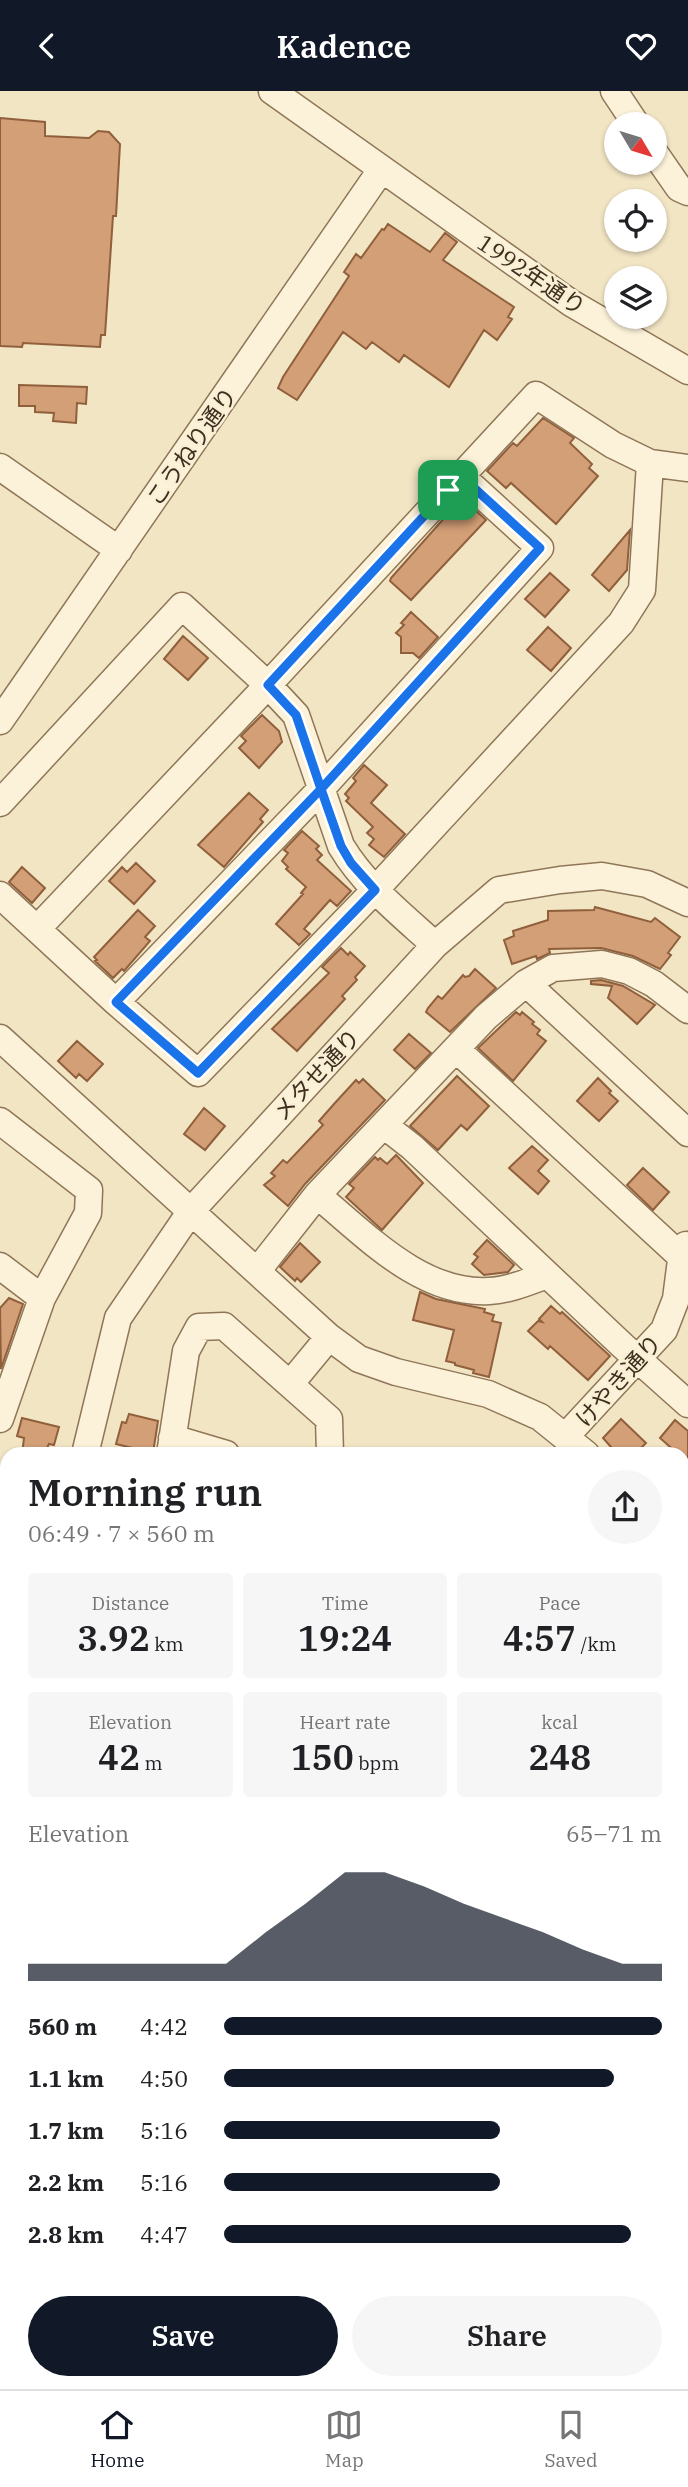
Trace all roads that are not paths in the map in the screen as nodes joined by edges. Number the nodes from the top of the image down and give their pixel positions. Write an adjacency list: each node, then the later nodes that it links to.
1 (272, 91): 4 (street, 1992年通り)
2 (614, 91): 3 (street)
3 (628, 112)
4 (381, 170): 7 (street, 1992年通り); 12 (street, こうねり通り)
5 (667, 171): 6 (street)
6 (688, 192)
7 (688, 371)
8 (650, 463): 10 (street); 11 (street); 17 (street)
9 (0, 467): 12 (street)
10 (688, 468)
11 (461, 476): 13 (street); 15 (street)
12 (119, 549): 14 (street, こうねり通り)
13 (268, 685): 15 (street); 16 (street); 20 (street)
14 (0, 722)
15 (321, 789): 17 (street); 23 (street)
16 (0, 803)
17 (375, 890): 21 (street); 23 (street)
18 (0, 895): 20 (street)
19 (688, 902): 21 (street, メタせ通り)
20 (37, 929): 23 (street)
21 (435, 945): 31 (street, メタせ通り)
22 (526, 983): 24 (street); 26 (street); 29 (street)
23 (116, 1002)
24 (688, 1010)
25 (0, 1038): 31 (street)
26 (456, 1049): 28 (street); 32 (street)
27 (0, 1121): 36 (street)
28 (385, 1126): 30 (street); 34 (street)
29 (688, 1133)
30 (317, 1195): 33 (street); 34 (street)
31 (191, 1211): 33 (street); 44 (street, メタせ通り)
32 (686, 1254): 38 (street, けやき通り)
33 (258, 1270): 37 (street)
34 (547, 1275): 38 (street)
35 (4, 1278): 36 (street)
36 (42, 1298): 41 (street)
37 (329, 1336): 39 (street); 42 (street)
38 (637, 1359): 40 (street); 42 (street, けやき通り)
39 (291, 1383): 43 (street); 45 (street)
40 (688, 1404)
41 (0, 1419)
42 (566, 1436): 46 (street)
43 (171, 1446)
44 (87, 1447)
45 (330, 1447)
46 (578, 1447)

